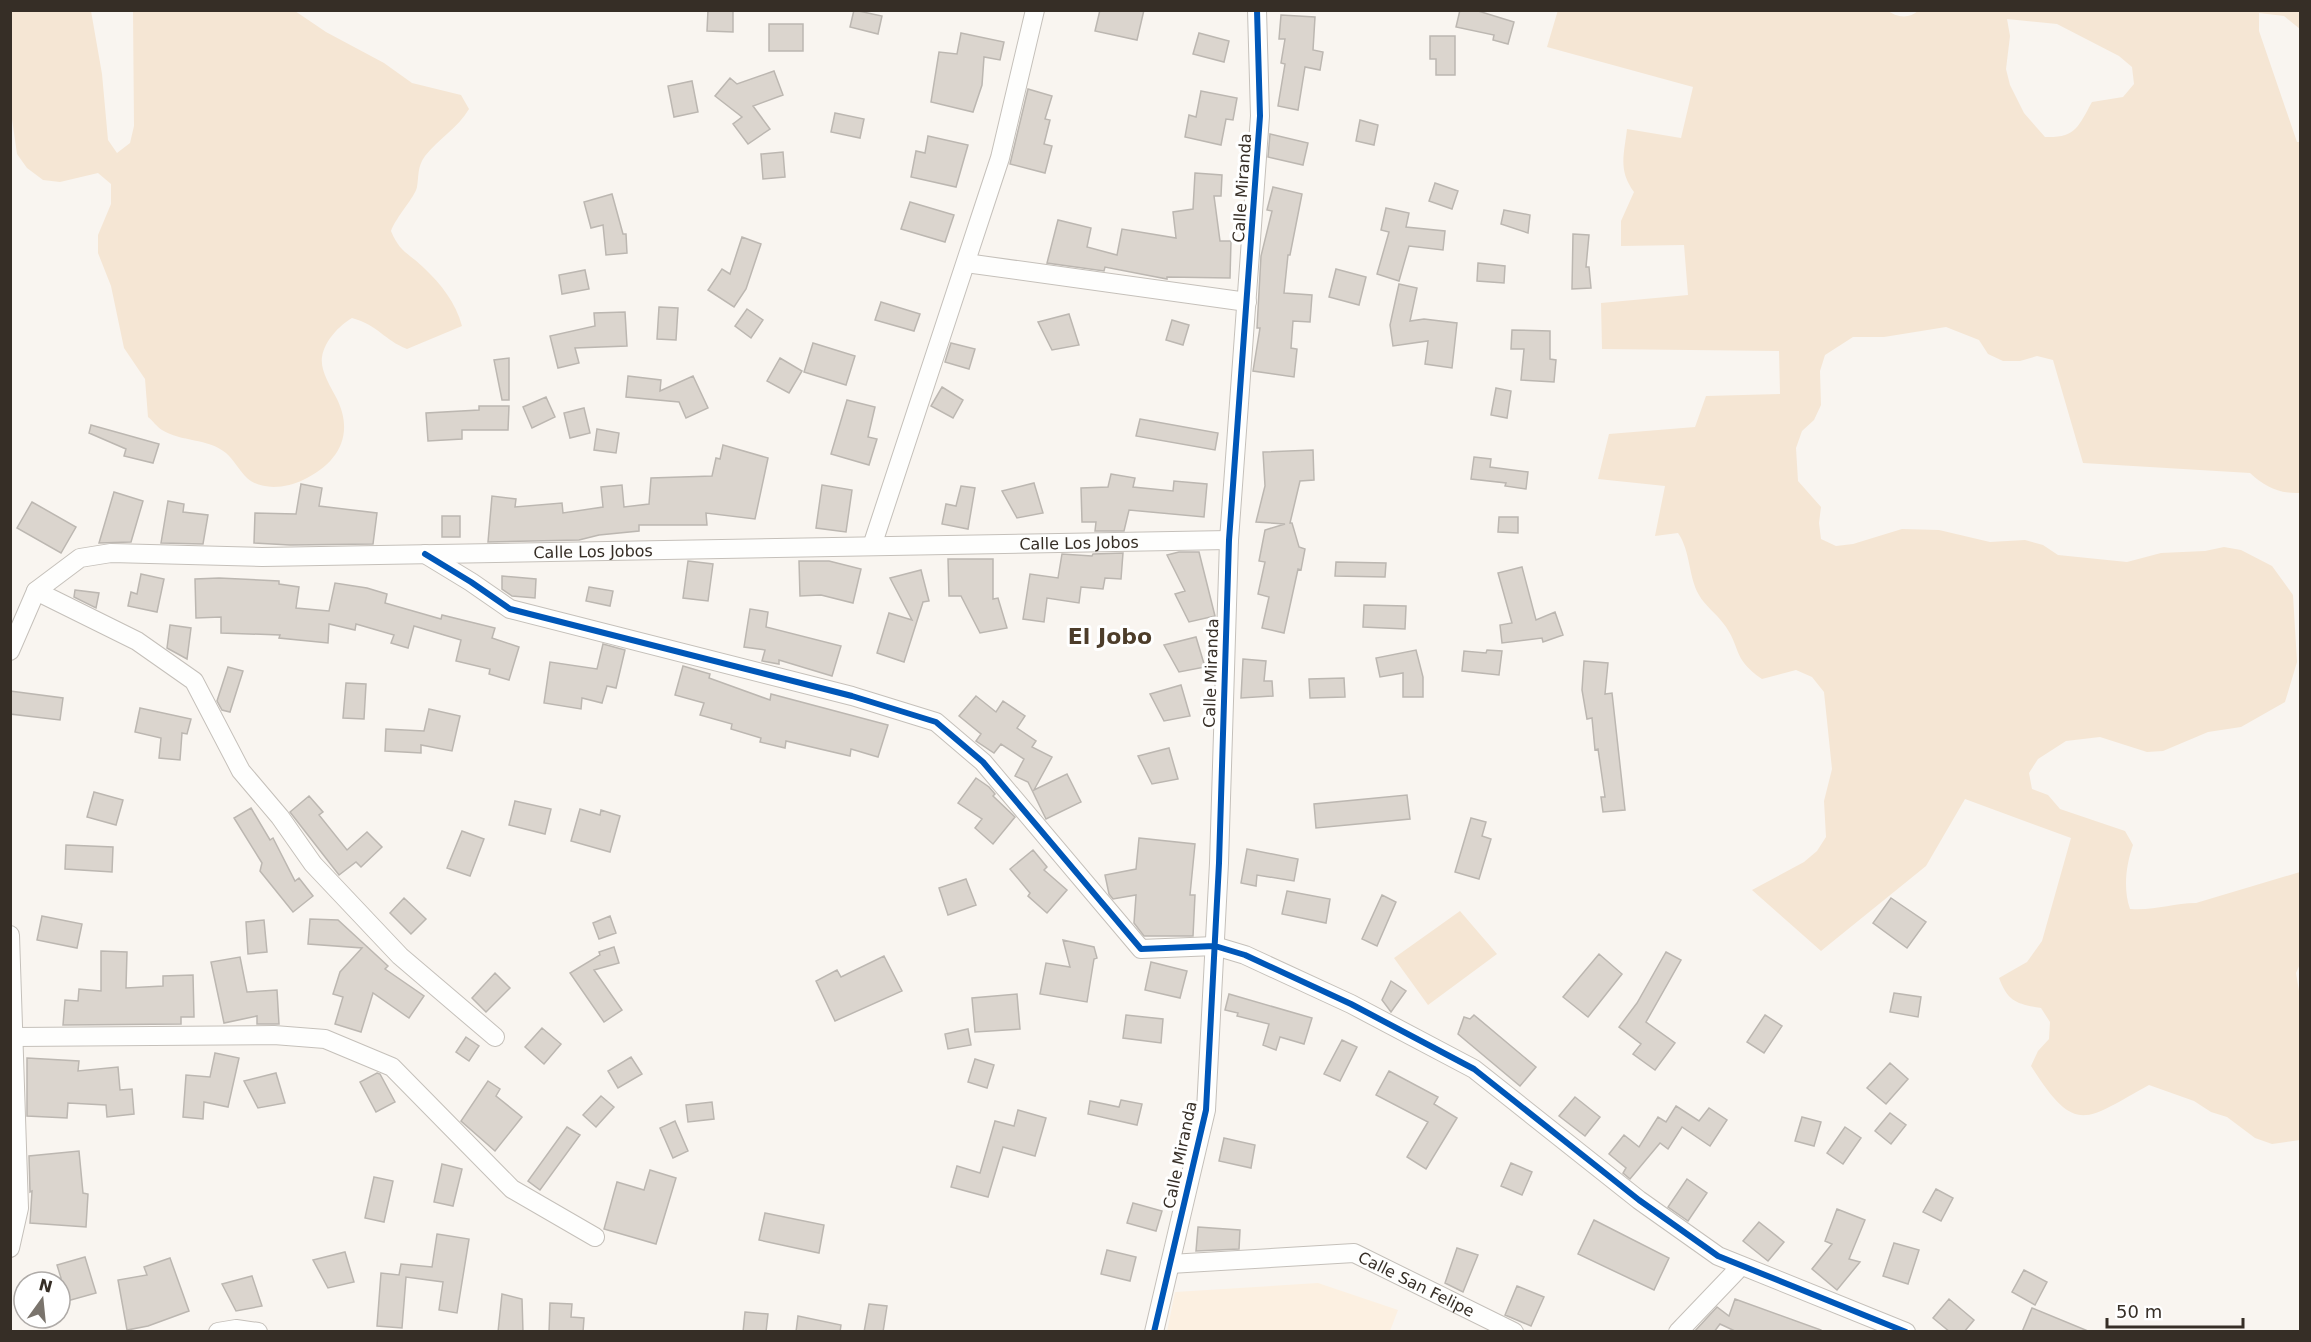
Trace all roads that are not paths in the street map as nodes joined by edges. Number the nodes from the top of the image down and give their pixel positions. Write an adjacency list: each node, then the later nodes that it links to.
1 (1035, 10): 3 (street)
2 (1257, 10): 4 (street, Calle Miranda)
3 (966, 263): 4 (street); 6 (street)
4 (1247, 302): 5 (street, Calle Miranda)
5 (1229, 540): 6 (street, Calle Los Jobos); 11 (street, Calle Miranda)
6 (872, 546): 7 (street, Calle Los Jobos)
7 (424, 554): 8 (street, Calle Los Jobos); 11 (street)
8 (36, 591): 9 (street, Calle Los Jobos); 14 (street)
9 (10, 651)
10 (10, 936): 12 (street)
11 (1215, 946): 17 (street, Calle Miranda); 18 (street)
12 (11, 1010): 13 (street)
13 (15, 1037): 15 (street); 16 (street)
14 (495, 1037)
15 (595, 1237)
16 (10, 1248)
17 (1170, 1264): 21 (street, Calle Miranda); 22 (street, Calle San Felipe)
18 (1741, 1266): 23 (street); 24 (street)
19 (218, 1332): 20 (street)
20 (258, 1332)
21 (1154, 1332)
22 (1514, 1332)
23 (1678, 1332)
24 (1906, 1332)

